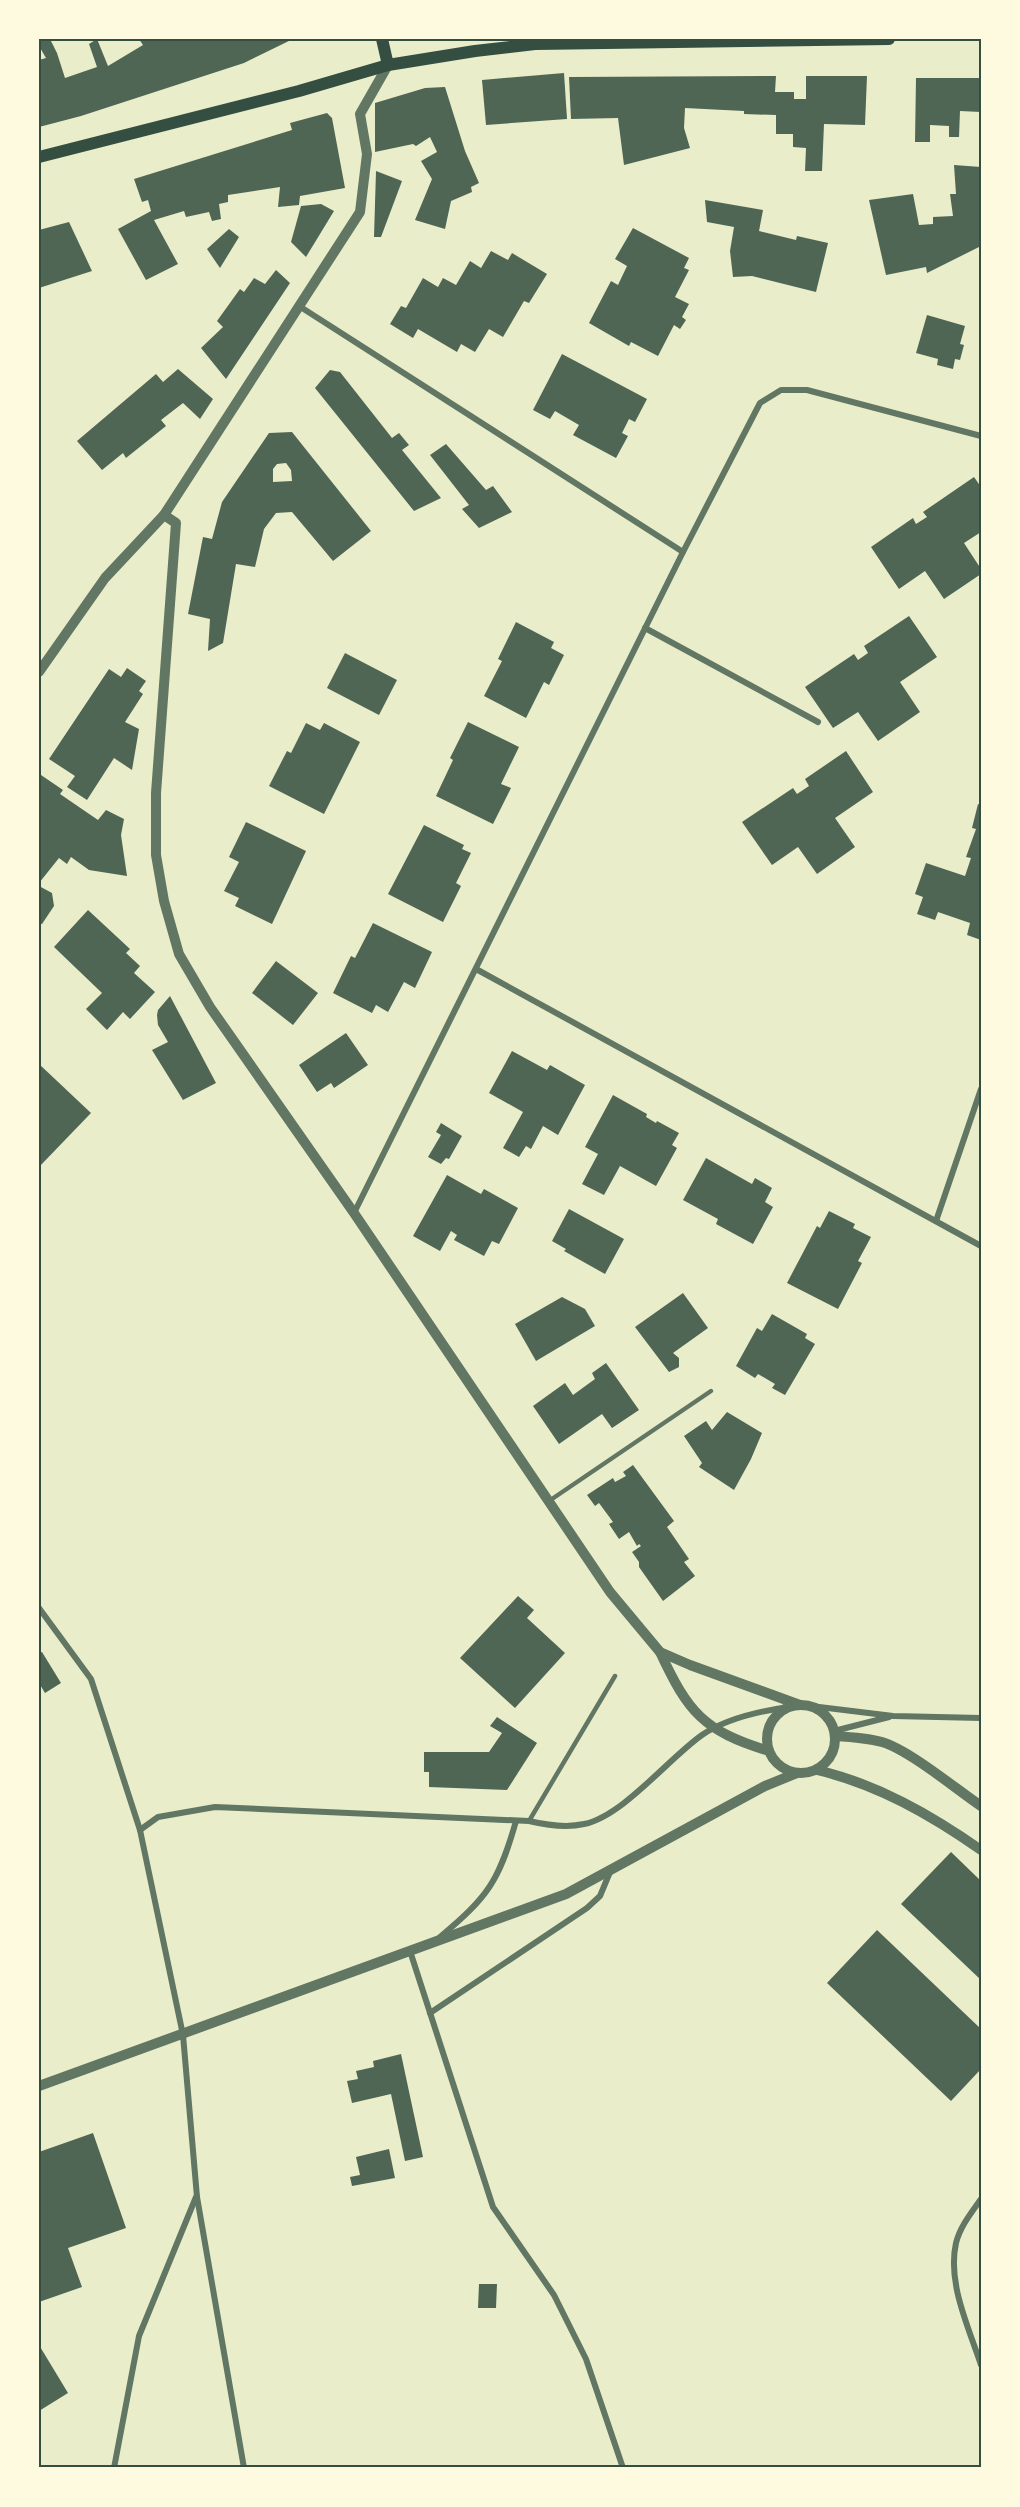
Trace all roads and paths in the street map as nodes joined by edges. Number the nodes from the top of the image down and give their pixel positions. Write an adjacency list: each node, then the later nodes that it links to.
1 (382, 39): 3 (main road)
2 (889, 39): 3 (main road)
3 (388, 65): 4 (main road); 5 (street)
4 (39, 158)
5 (299, 306): 7 (street); 8 (street)
6 (981, 436): 8 (street)
7 (164, 514): 10 (street); 14 (street)
8 (683, 552): 9 (street)
9 (645, 628): 11 (street); 12 (street)
10 (39, 672)
11 (818, 722)
12 (476, 969): 14 (street); 15 (street)
13 (981, 1089): 15 (street)
14 (354, 1213): 18 (street)
15 (936, 1221): 16 (street)
16 (981, 1246)
17 (711, 1391): 18 (lane)
18 (549, 1501): 20 (street)
19 (39, 1608): 33 (street)
20 (660, 1652): 22 (street); 25 (street)
21 (615, 1676): 32 (lane)
22 (800, 1706): 23 (street); 25 (street); 26 (street); 27 (street)
23 (893, 1716): 24 (street); 26 (street)
24 (981, 1718)
25 (716, 1729): 27 (street); 32 (street)
26 (835, 1733): 28 (street); 30 (street)
27 (769, 1751): 29 (street)
28 (817, 1770): 29 (street); 34 (street)
29 (797, 1773): 35 (street)
30 (981, 1806)
31 (516, 1821): 32 (street); 33 (street); 36 (street)
32 (529, 1821)
33 (140, 1830): 39 (street)
34 (981, 1850)
35 (610, 1872): 36 (street); 38 (street)
36 (432, 1943): 37 (street)
37 (410, 1951): 38 (street); 39 (street)
38 (430, 2013): 46 (street)
39 (183, 2035): 40 (street); 41 (street)
40 (39, 2086)
41 (197, 2197): 44 (street); 45 (street)
42 (981, 2199): 43 (street)
43 (981, 2365)
44 (114, 2468)
45 (244, 2468)
46 (623, 2468)

